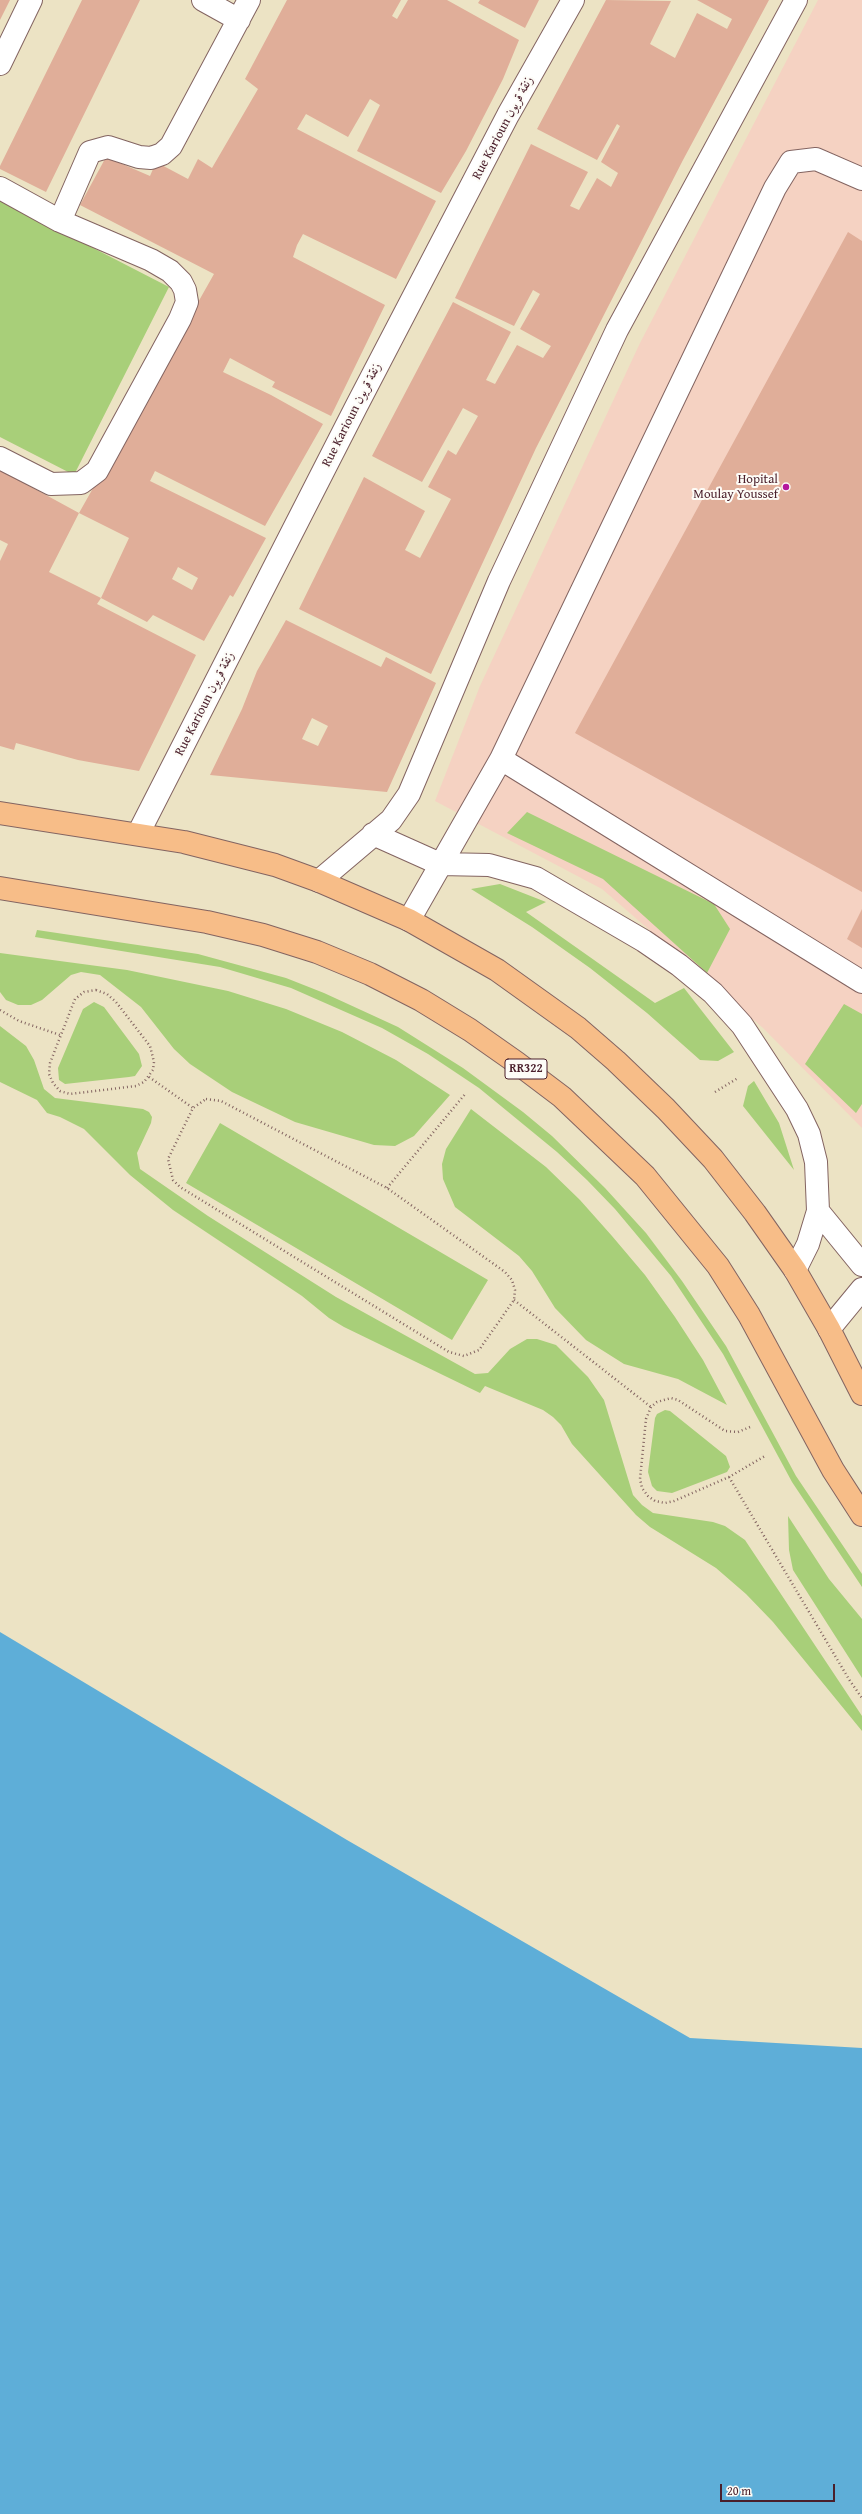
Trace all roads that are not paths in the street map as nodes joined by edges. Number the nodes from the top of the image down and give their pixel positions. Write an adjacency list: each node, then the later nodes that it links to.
1 (31, 0): 7 (street)
2 (203, 0): 6 (street)
3 (249, 0): 6 (street)
4 (573, 0): 14 (street, Rue Karioun زنقة قريون)
5 (796, 0): 15 (street)
6 (239, 20): 10 (street)
7 (0, 64)
8 (862, 179): 12 (street)
9 (0, 188): 10 (street)
10 (60, 221): 11 (street)
11 (0, 458)
12 (501, 759): 16 (street); 20 (street)
13 (0, 813): 14 (main road)
14 (138, 834): 17 (main road)
15 (373, 834): 16 (street); 17 (street)
16 (440, 864): 19 (street); 21 (street)
17 (319, 881): 19 (main road)
18 (0, 888): 27 (main road, RR322)
19 (409, 920): 23 (main road)
20 (862, 982)
21 (818, 1211): 22 (street); 23 (street)
22 (862, 1265)
23 (794, 1270): 25 (main road)
24 (862, 1289): 25 (street)
25 (829, 1329): 26 (main road)
26 (862, 1394)
27 (862, 1516)

